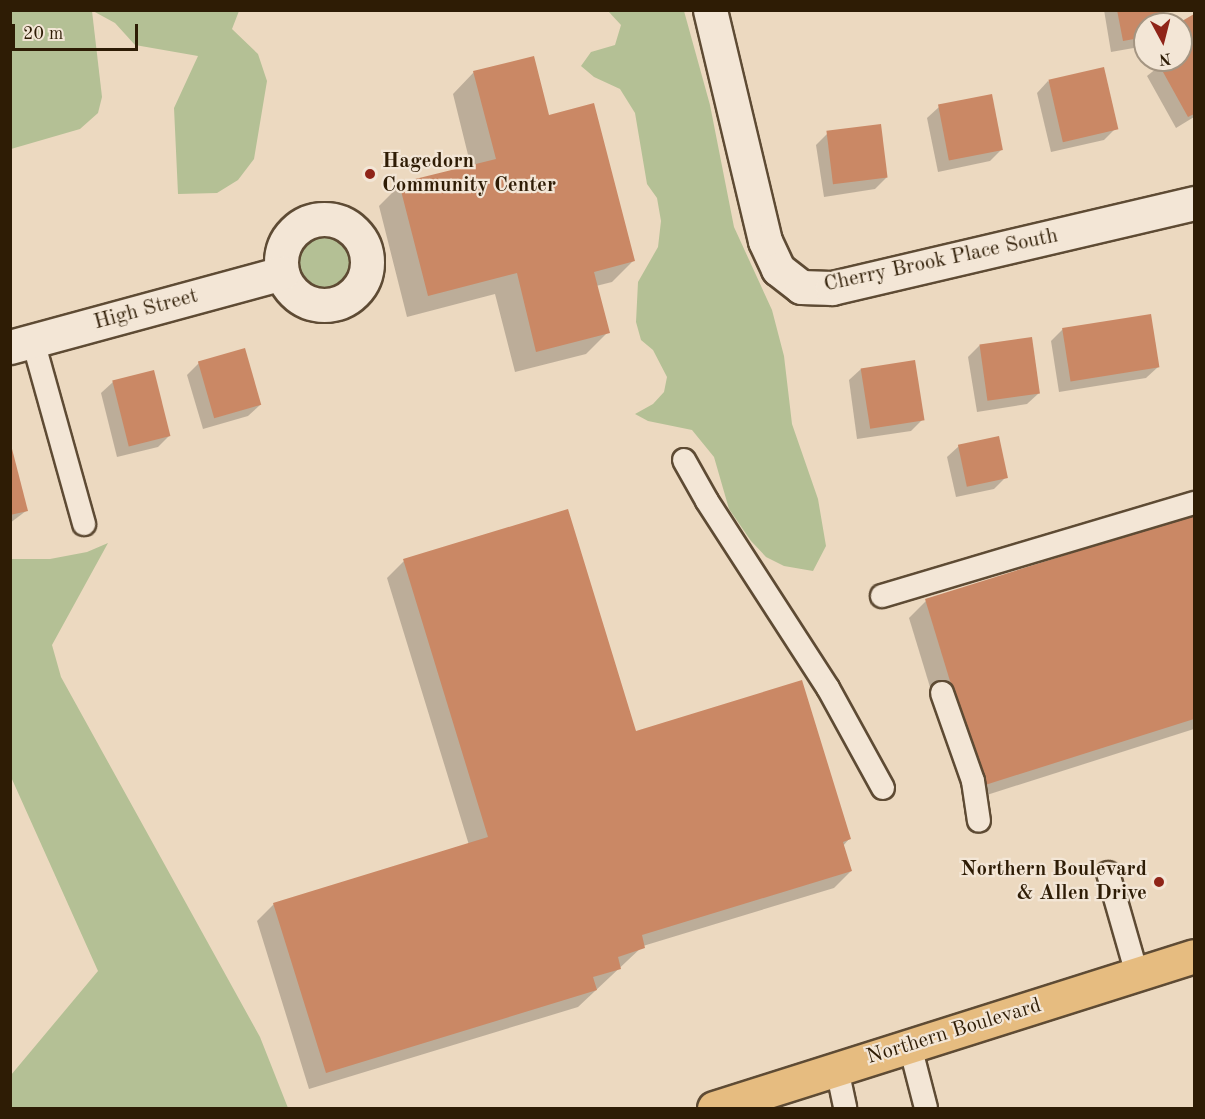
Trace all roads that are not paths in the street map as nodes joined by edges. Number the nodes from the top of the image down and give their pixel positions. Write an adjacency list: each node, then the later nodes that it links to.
1 (710, 10): 2 (street, Cherry Brook Place South)
2 (1194, 203)
3 (282, 273): 4 (street, High Street)
4 (22, 344): 7 (lane)
5 (684, 460): 10 (lane)
6 (1194, 503): 8 (lane)
7 (84, 524)
8 (882, 596)
9 (942, 693): 11 (lane)
10 (883, 788)
11 (979, 821)
12 (1108, 873): 14 (lane)
13 (1194, 956): 14 (main road, Northern Boulevard)
14 (1137, 974): 15 (main road, Northern Boulevard)
15 (910, 1046): 16 (main road, Northern Boulevard); 19 (lane)
16 (837, 1069): 17 (main road, Northern Boulevard); 18 (lane)
17 (714, 1108)
18 (845, 1108)
19 (926, 1108)

